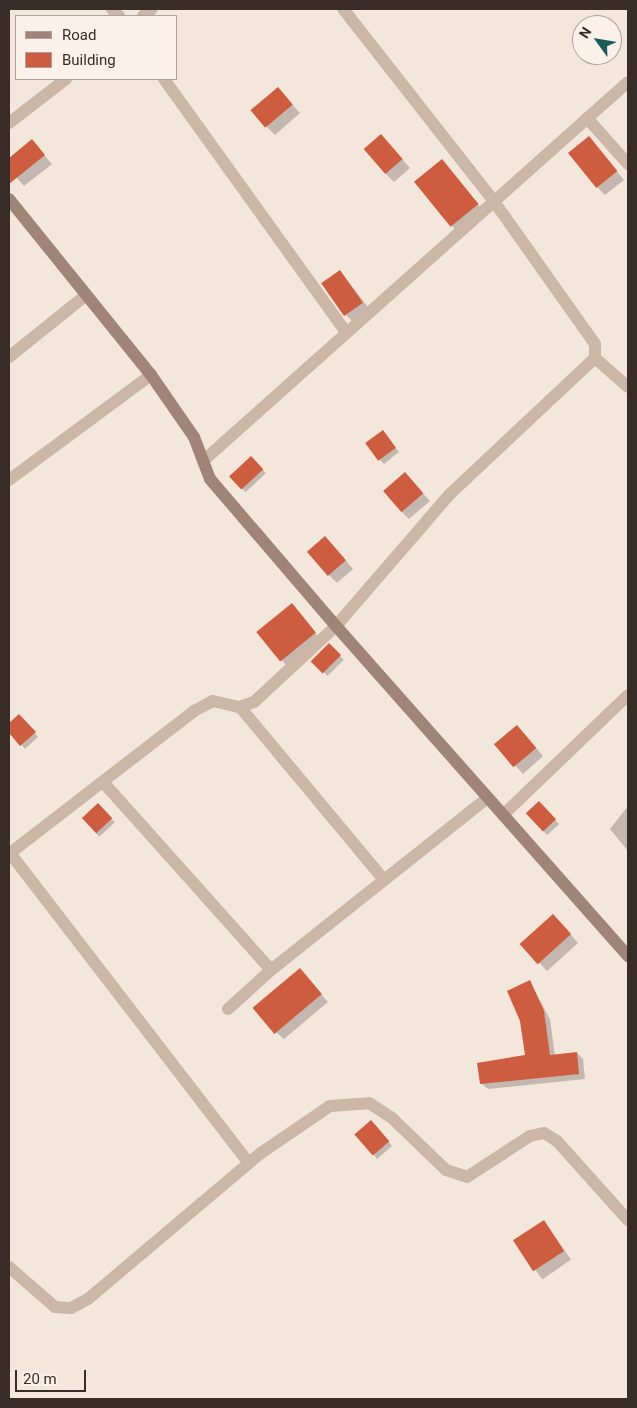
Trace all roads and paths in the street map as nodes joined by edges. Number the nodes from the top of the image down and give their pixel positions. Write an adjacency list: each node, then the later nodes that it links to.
1 (343, 9): 9 (street)
2 (65, 80): 6 (street)
3 (165, 80): 11 (street)
4 (628, 82): 5 (street)
5 (587, 118): 7 (street); 9 (street)
6 (9, 123)
7 (628, 164)
8 (9, 199): 10 (street)
9 (493, 200): 11 (street); 13 (street)
10 (86, 295): 12 (street); 14 (street)
11 (346, 332): 16 (street)
12 (9, 357)
13 (595, 358): 15 (street); 18 (street)
14 (151, 375): 16 (street); 17 (street)
15 (628, 387)
16 (203, 461): 18 (street)
17 (9, 480)
18 (336, 626): 20 (street); 22 (street)
19 (628, 695): 23 (street)
20 (240, 706): 21 (street); 25 (street)
21 (103, 782): 24 (street); 27 (street)
22 (487, 798): 23 (street); 25 (street)
23 (503, 816): 26 (street)
24 (9, 854): 29 (street)
25 (384, 880): 27 (street)
26 (628, 956)
27 (271, 970): 28 (street)
28 (228, 1009)
29 (249, 1163): 30 (street); 31 (street)
30 (628, 1220)
31 (9, 1268)

